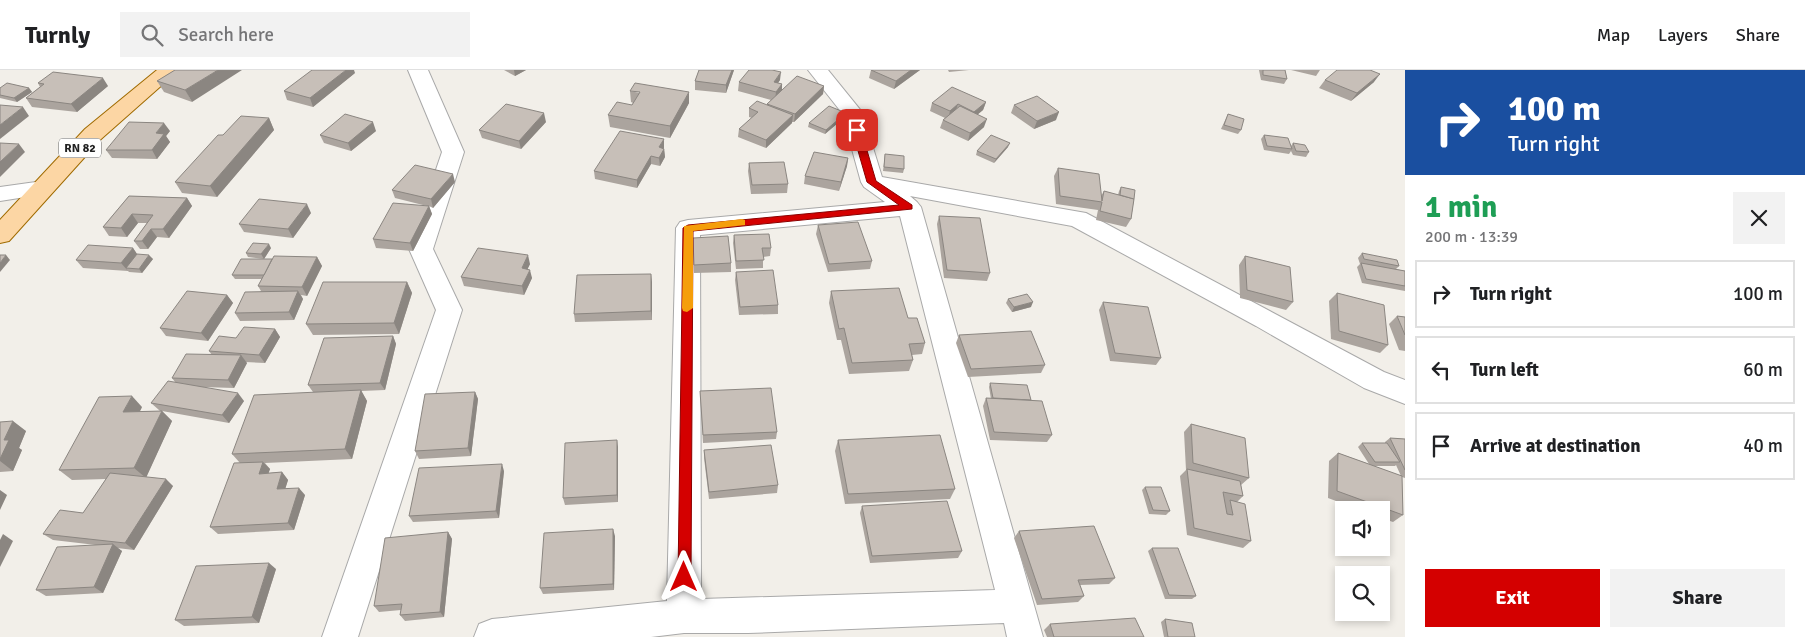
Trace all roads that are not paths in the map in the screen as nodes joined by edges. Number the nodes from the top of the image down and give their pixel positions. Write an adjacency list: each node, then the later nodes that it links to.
1 (169, 70): 5 (main road, RN 82)
2 (418, 70): 13 (street)
3 (818, 70): 4 (street)
4 (872, 182): 7 (street); 9 (street)
5 (43, 188): 6 (street); 8 (main road, RN 82)
6 (0, 194)
7 (909, 207): 10 (street); 11 (street)
8 (0, 236)
9 (1405, 392)
10 (684, 616): 12 (street); 14 (street)
11 (1020, 621): 12 (street)
12 (749, 626)
13 (340, 637)
14 (492, 637)

